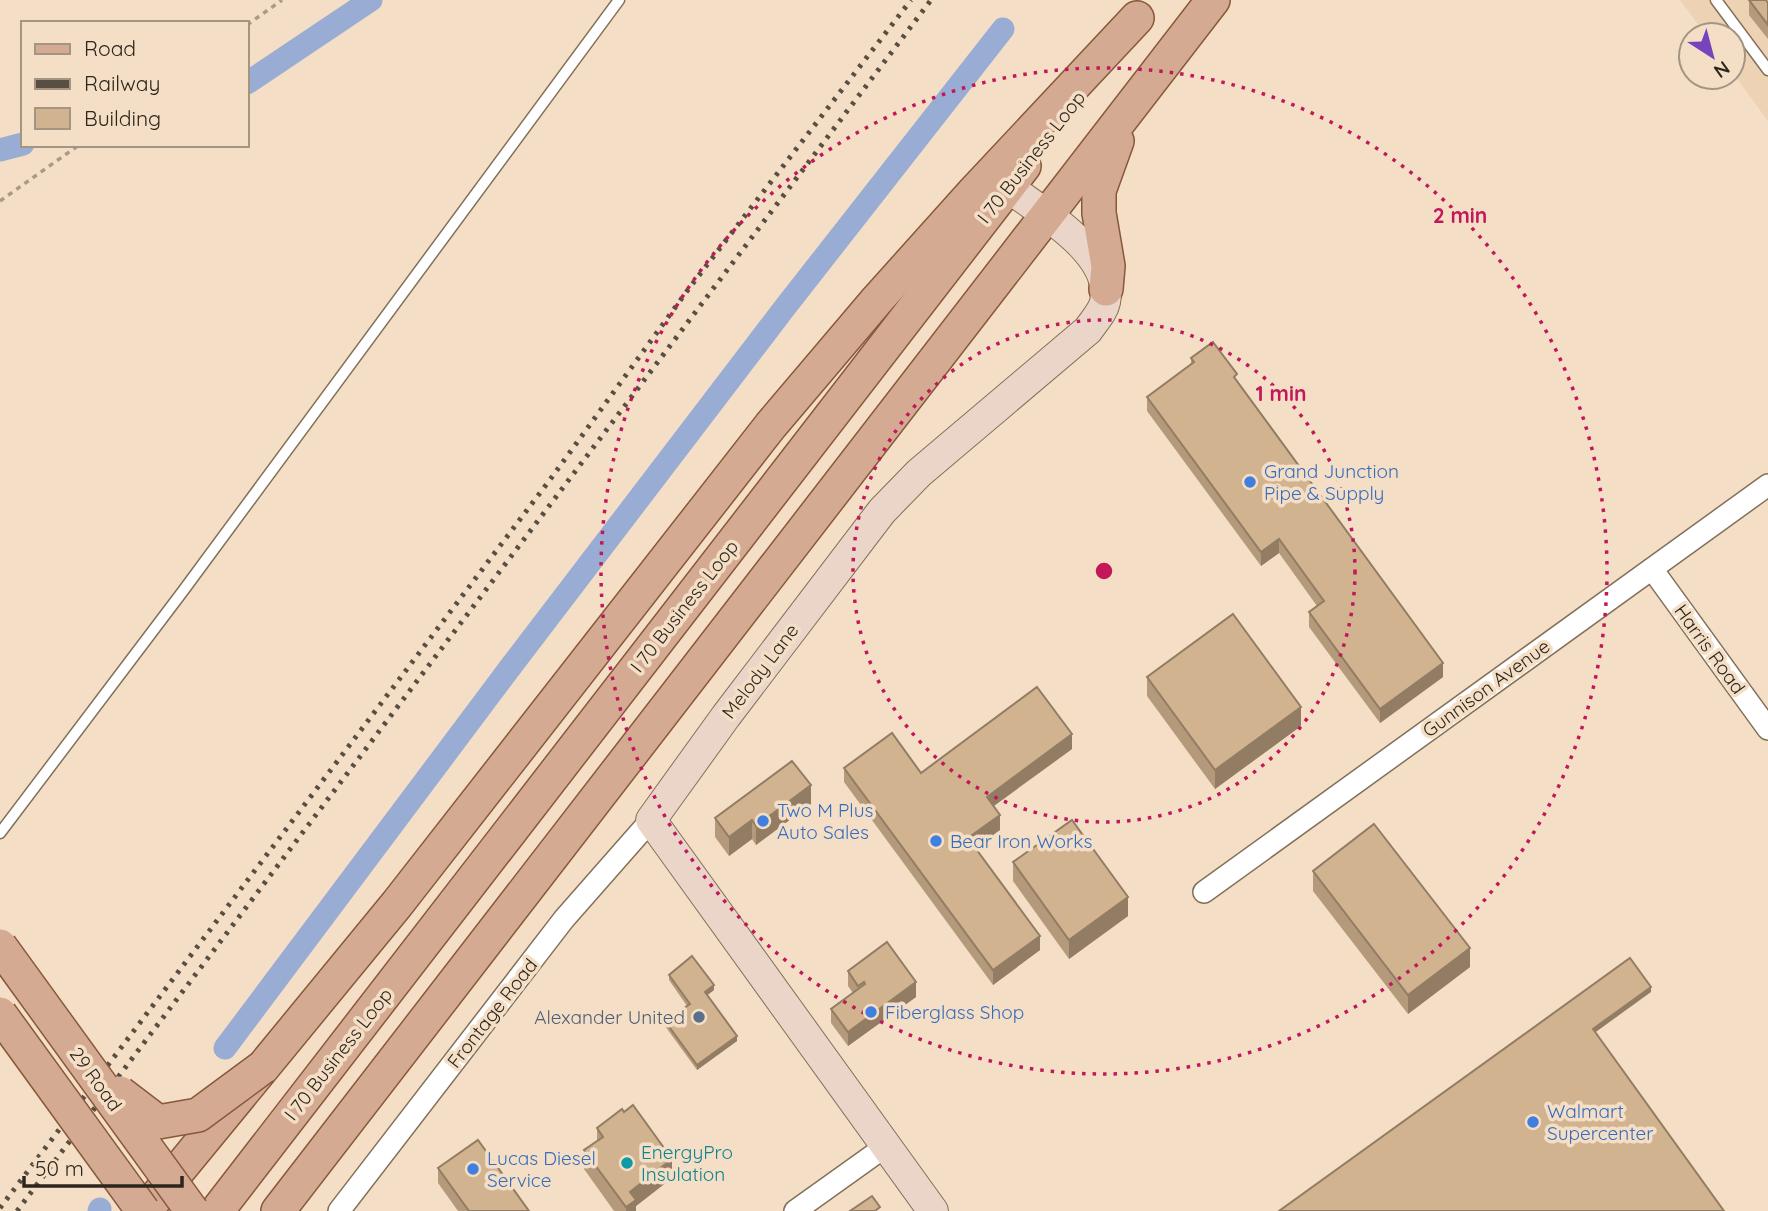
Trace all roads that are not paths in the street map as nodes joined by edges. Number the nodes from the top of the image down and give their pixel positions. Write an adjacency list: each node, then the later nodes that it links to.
1 (619, 0): 14 (lane)
2 (1213, 0): 6 (main road)
3 (1716, 0): 5 (lane)
4 (1144, 9): 7 (main road, I 70 Business Loop); 19 (main road)
5 (1768, 70)
6 (1150, 81): 8 (main road); 9 (main road)
7 (1008, 187): 8 (street); 21 (main road, I 70 Business Loop)
8 (1046, 216): 9 (street); 27 (main road)
9 (1106, 289): 13 (street, Melody Lane)
10 (1768, 485): 11 (street, Gunnison Avenue)
11 (1652, 569): 12 (street, Harris Road); 15 (street, Gunnison Avenue)
12 (1768, 729)
13 (651, 820): 20 (street); 28 (street, Frontage Road)
14 (0, 833)
15 (1204, 892)
16 (0, 946): 17 (main road, 29 Road, bridge)
17 (37, 997): 19 (main road, bridge); 22 (main road, 29 Road, bridge)
18 (0, 1014): 23 (main road, 29 Road, bridge)
19 (263, 1067): 22 (main road, bridge)
20 (886, 1146): 29 (street); 30 (street)
21 (256, 1160): 25 (main road, I 70 Business Loop); 26 (main road)
22 (170, 1181): 23 (main road); 24 (main road, 29 Road, bridge)
23 (144, 1211)
24 (192, 1211)
25 (216, 1211)
26 (223, 1211)
27 (278, 1211)
28 (339, 1211)
29 (795, 1211)
30 (933, 1211)

